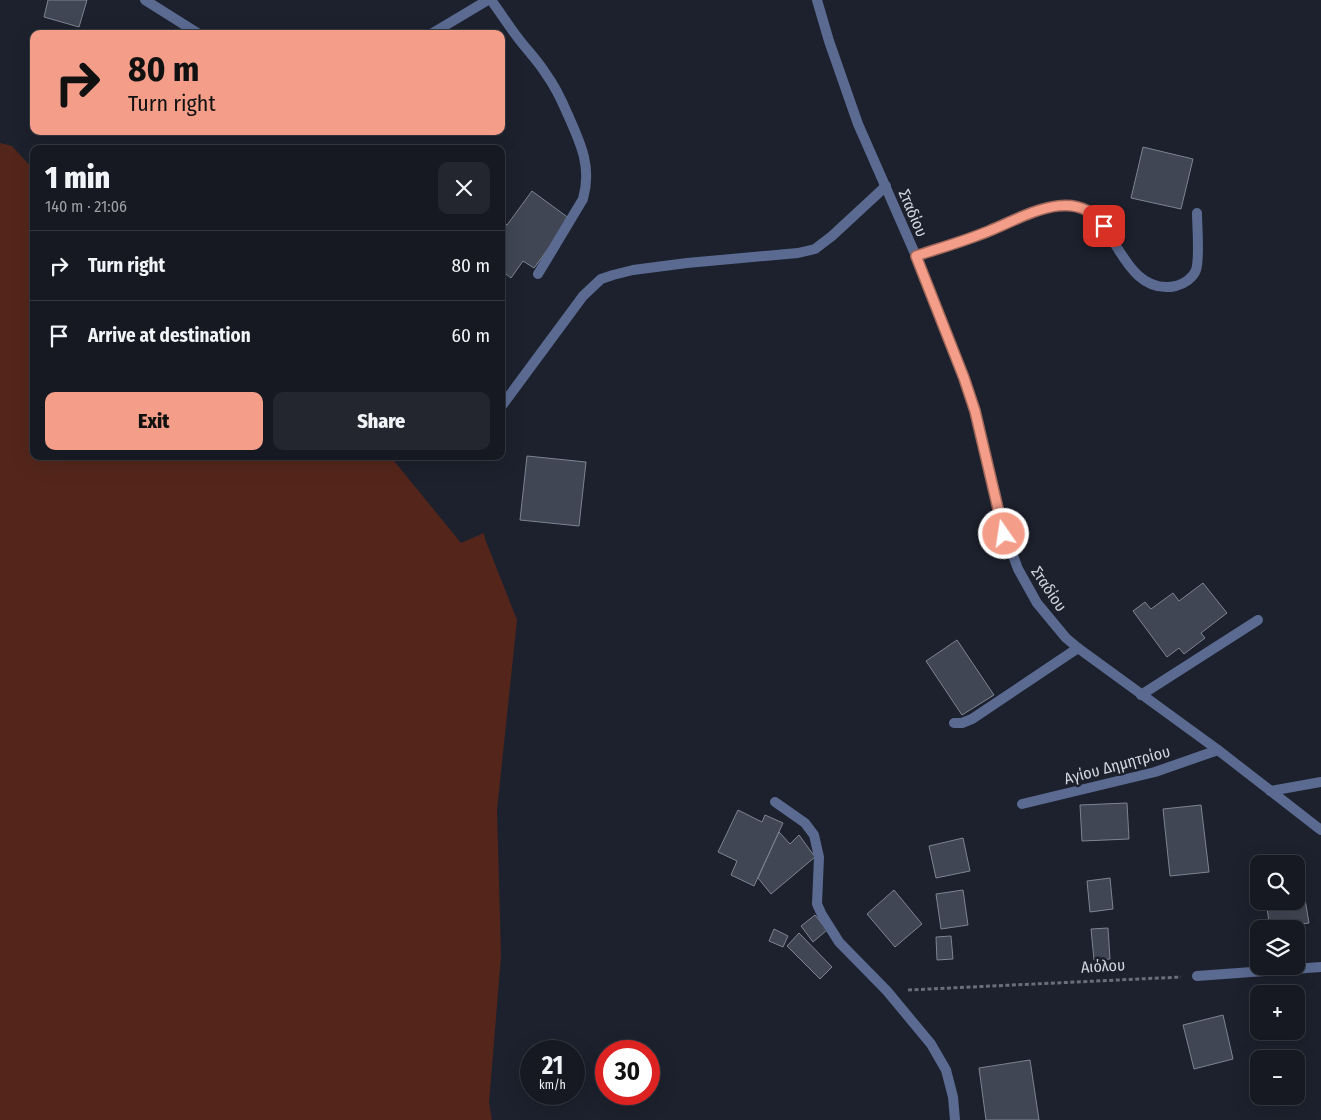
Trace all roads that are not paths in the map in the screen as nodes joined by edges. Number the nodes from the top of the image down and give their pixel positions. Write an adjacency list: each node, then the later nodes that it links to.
1 (145, 0): 4 (street)
2 (489, 0): 5 (street); 9 (street)
3 (817, 0): 6 (street, Σταδίου)
4 (192, 30)
5 (438, 30)
6 (886, 186): 8 (street, Σταδίου); 10 (street)
7 (1197, 213): 8 (street)
8 (916, 256): 12 (street, Σταδίου)
9 (538, 274)
10 (505, 402)
11 (1258, 620): 13 (street)
12 (1078, 648): 13 (street, Σταδίου); 14 (street)
13 (1141, 694): 15 (street, Σταδίου)
14 (954, 723)
15 (1218, 750): 17 (street, Σταδίου); 19 (street, Αγίου Δημητρίου)
16 (1321, 782): 17 (street)
17 (1270, 791): 20 (street, Σταδίου)
18 (775, 802): 23 (street)
19 (1022, 804)
20 (1321, 830)
21 (1321, 967): 22 (street)
22 (1197, 976)
23 (955, 1120)

